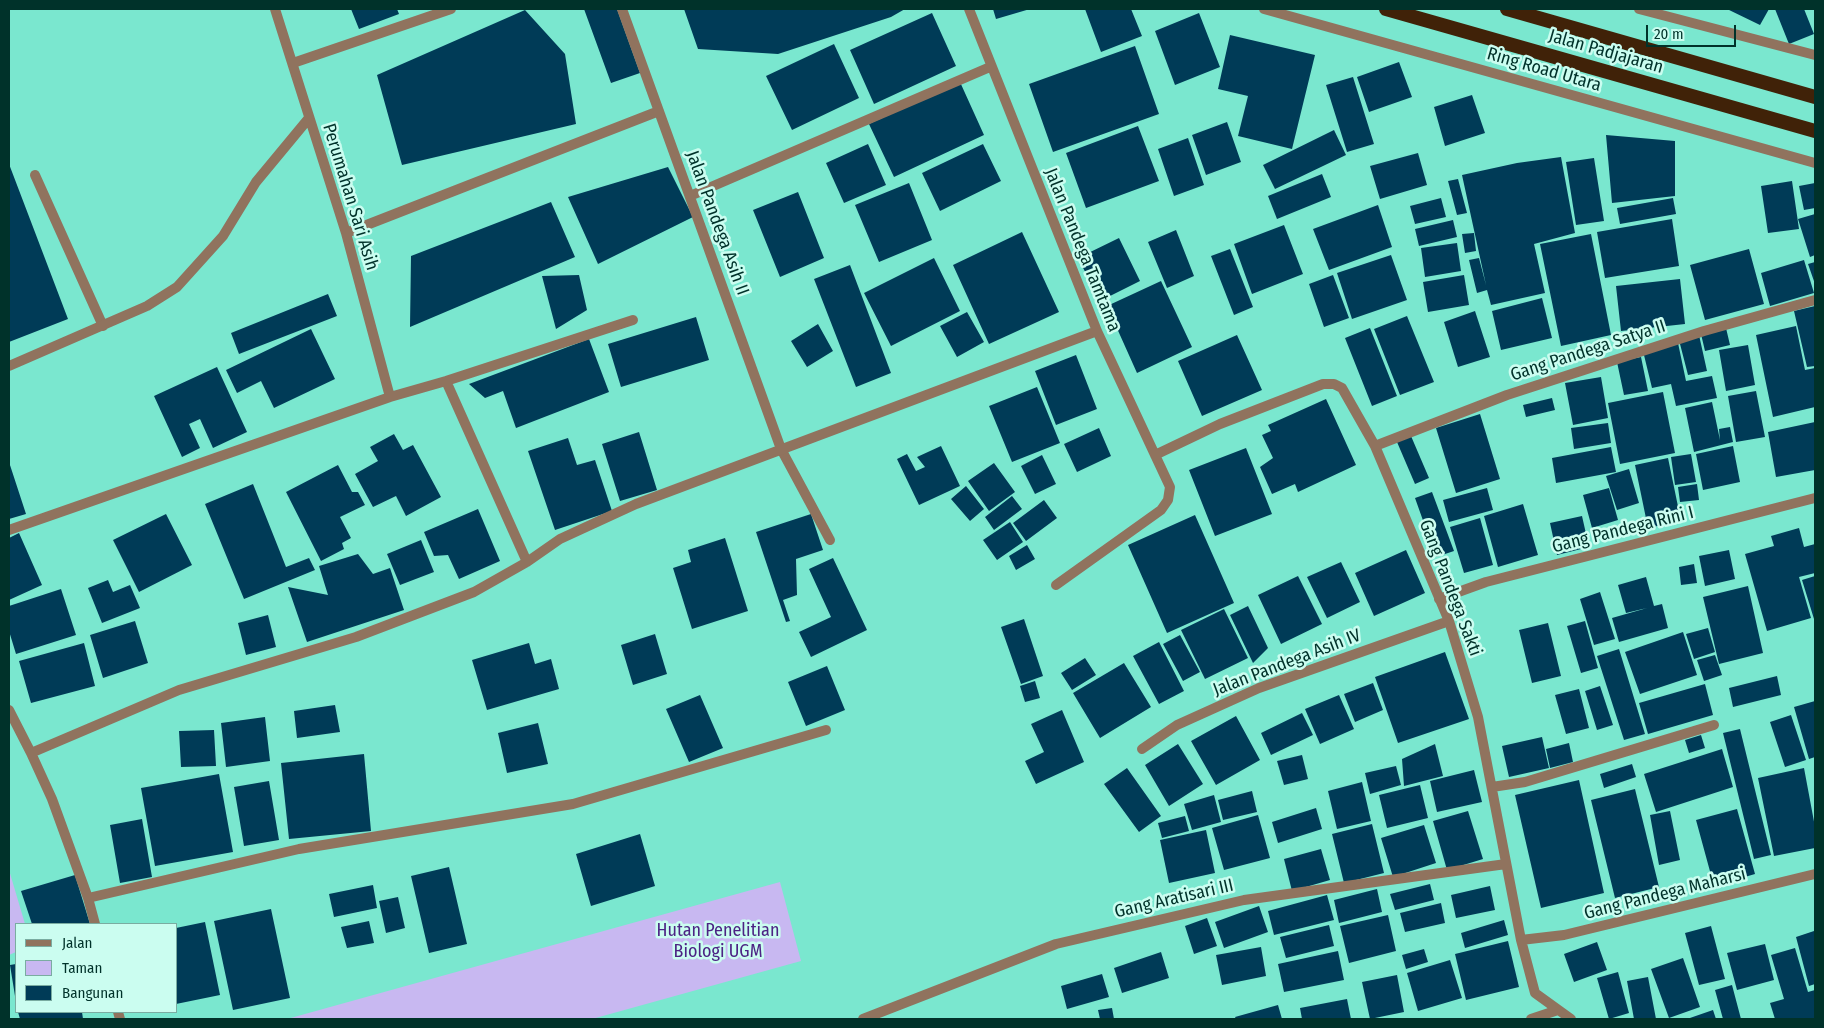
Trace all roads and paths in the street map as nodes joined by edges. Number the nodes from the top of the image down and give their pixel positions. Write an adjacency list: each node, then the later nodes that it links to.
1 (275, 9): 10 (street, Perumahan Sari Asih)
2 (451, 9): 10 (street)
3 (622, 9): 13 (street, Jalan Pandega Asih II)
4 (968, 9): 11 (street, Jalan Pandega Tamtama)
5 (1264, 9): 16 (street, Ring Road Utara)
6 (1386, 9): 15 (highway, Jalan Padjajaran)
7 (1507, 9): 12 (highway, Jalan Padjajaran)
8 (1639, 9): 9 (street)
9 (1815, 55)
10 (293, 63): 14 (street, Perumahan Sari Asih)
11 (990, 67): 18 (street); 23 (street, Jalan Pandega Tamtama)
12 (1815, 97)
13 (659, 111): 18 (street, Jalan Pandega Asih II); 19 (street)
14 (309, 118): 19 (street, Perumahan Sari Asih); 22 (street)
15 (1815, 131)
16 (1815, 163)
17 (35, 175): 22 (street)
18 (690, 196): 28 (street, Jalan Pandega Asih II)
19 (346, 233): 26 (street, Perumahan Sari Asih)
20 (1815, 300): 27 (street, Gang Pandega Satya II)
21 (633, 320): 25 (street)
22 (103, 326): 24 (street)
23 (1097, 331): 28 (street); 29 (street, Jalan Pandega Tamtama)
24 (9, 366)
25 (446, 381): 26 (street); 33 (street)
26 (390, 397): 31 (street)
27 (1375, 446): 29 (street, Gang Pandega Sakti); 35 (street, Gang Pandega Sakti)
28 (781, 449): 32 (street, Jalan Pandega Asih II); 33 (street)
29 (1156, 455): 34 (street, Jalan Pandega Tamtama)
30 (1815, 498): 35 (street, Gang Pandega Rini I)
31 (9, 530)
32 (830, 540)
33 (527, 562): 41 (street)
34 (1056, 585)
35 (1439, 599): 36 (street, Gang Pandega Sakti)
36 (1449, 621): 40 (street, Jalan Pandega Asih IV); 42 (street, Gang Pandega Sakti)
37 (9, 710): 41 (street)
38 (1714, 725): 42 (street)
39 (826, 730): 45 (street)
40 (1142, 749)
41 (31, 753): 45 (street)
42 (1492, 787): 43 (street, Gang Pandega Sakti)
43 (1506, 864): 47 (street, Gang Pandega Sakti); 49 (street, Gang Aratisari III)
44 (1815, 874): 47 (street, Gang Pandega Maharsi)
45 (88, 898): 46 (street)
46 (95, 923)
47 (1521, 940): 48 (street, Gang Pandega Sakti)
48 (1558, 1010): 50 (street); 51 (street, Gang Pandega Sakti)
49 (864, 1019)
50 (1531, 1019)
51 (1571, 1019)

